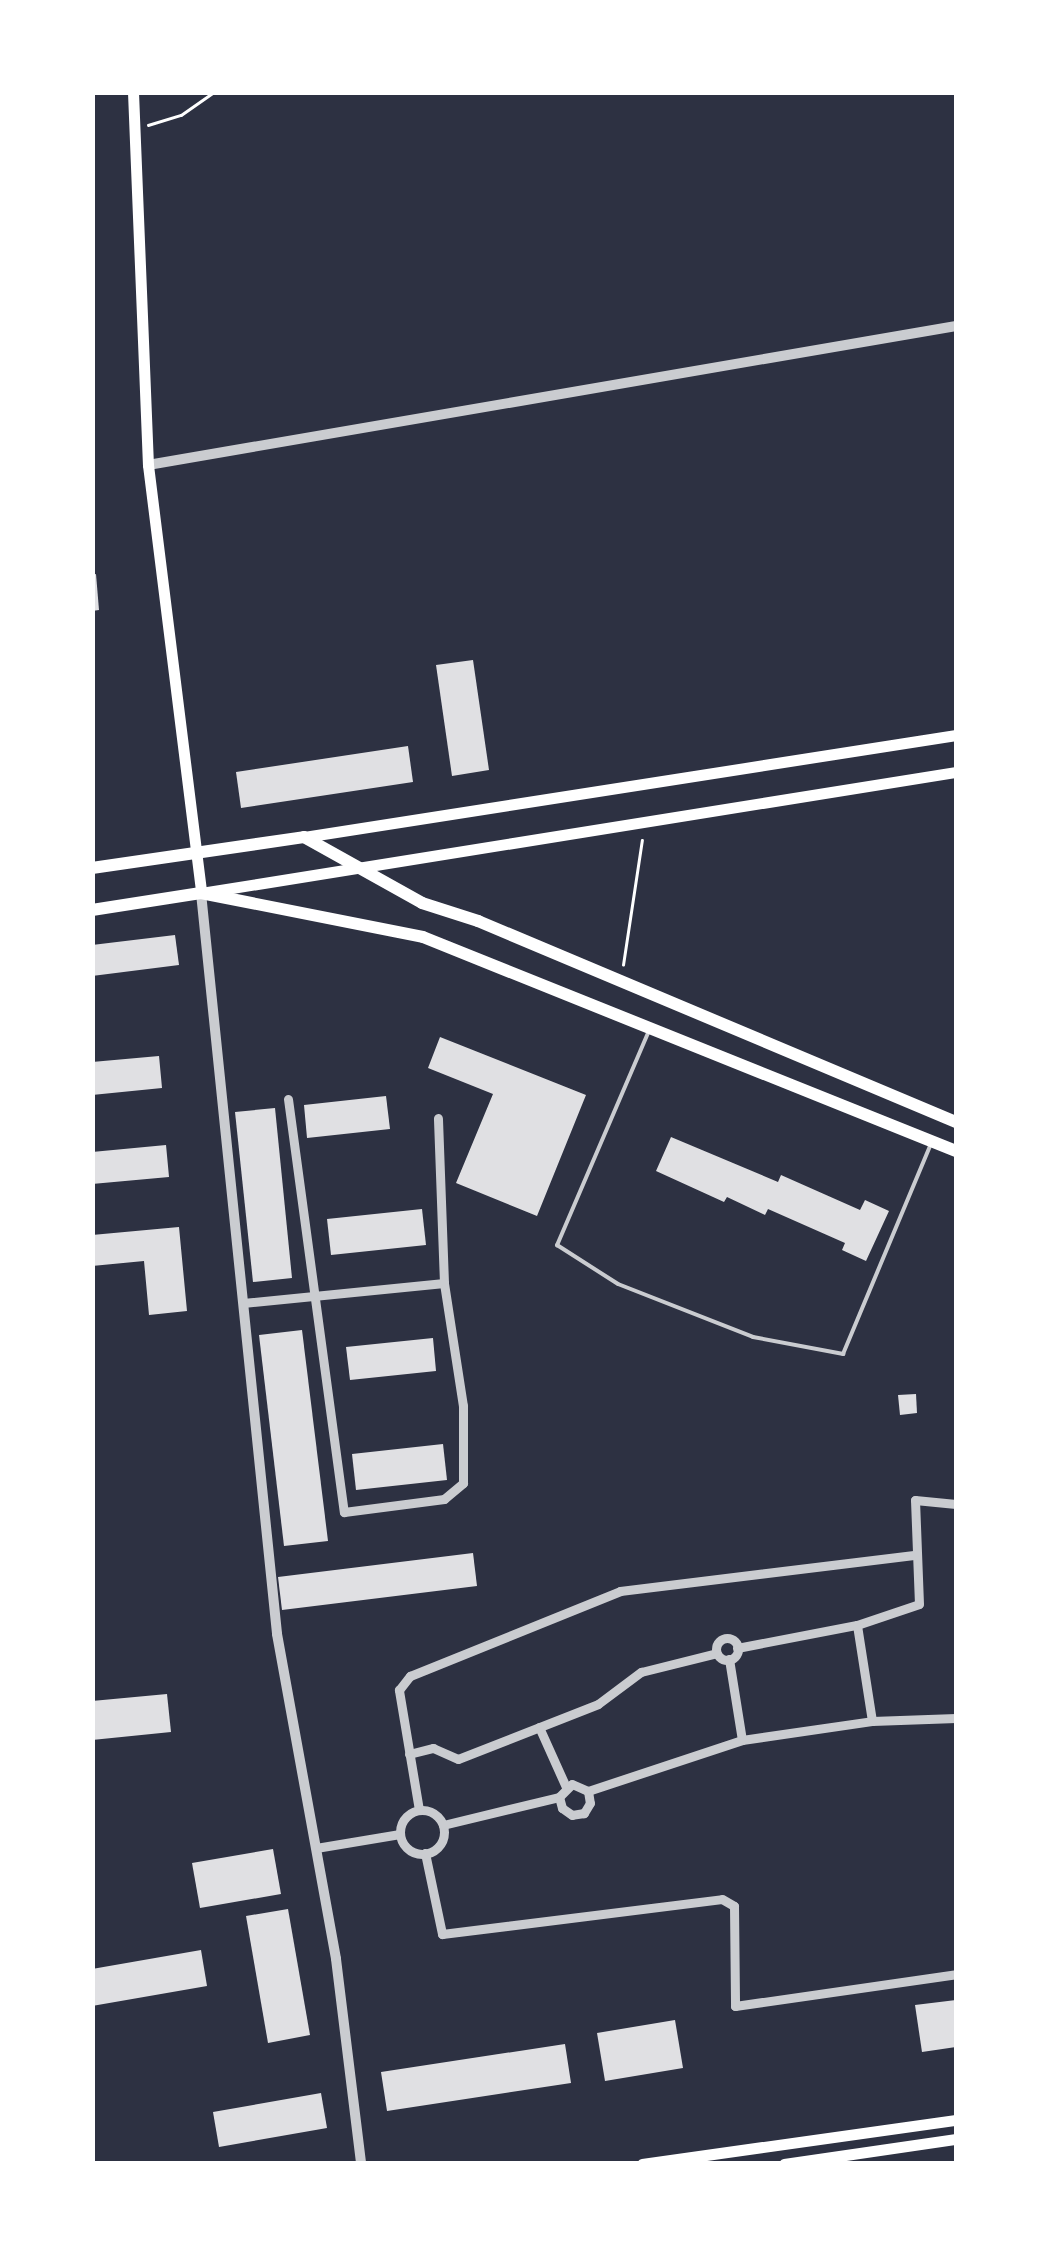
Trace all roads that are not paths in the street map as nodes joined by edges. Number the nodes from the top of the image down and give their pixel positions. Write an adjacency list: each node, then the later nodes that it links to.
1 (133, 92): 3 (main road)
2 (956, 326): 3 (street)
3 (148, 465): 7 (main road)
4 (956, 735): 6 (main road)
5 (956, 772): 9 (main road)
6 (304, 837): 7 (main road); 9 (main road)
7 (196, 852): 8 (main road); 10 (main road)
8 (92, 868)
9 (356, 868): 10 (main road); 15 (main road)
10 (200, 893): 11 (main road); 12 (main road); 20 (street)
11 (92, 910)
12 (650, 1028): 16 (main road); 16 (lane)
13 (288, 1099): 19 (street)
14 (438, 1118): 18 (street)
15 (956, 1122)
16 (931, 1142): 17 (main road)
17 (956, 1152)
18 (444, 1283): 19 (street); 19 (street)
19 (315, 1297): 20 (street)
20 (243, 1303): 38 (street)
21 (956, 1504): 22 (street)
22 (914, 1554): 23 (street); 31 (street)
23 (856, 1624): 24 (street); 28 (street)
24 (738, 1648): 25 (street); 26 (street)
25 (717, 1654): 26 (street); 29 (street)
26 (730, 1659): 30 (street)
27 (956, 1718): 28 (street)
28 (872, 1720): 30 (street)
29 (539, 1727): 31 (street); 32 (street)
30 (742, 1740): 33 (street)
31 (410, 1754): 35 (street)
32 (566, 1786): 33 (street); 34 (street)
33 (588, 1791): 34 (street)
34 (560, 1796): 36 (street)
35 (419, 1810): 36 (street); 37 (street)
36 (443, 1824): 39 (street)
37 (400, 1834): 38 (street); 39 (street)
38 (316, 1848): 43 (street)
39 (425, 1853): 40 (street)
40 (956, 1974)
41 (956, 2120): 44 (main road)
42 (956, 2140): 45 (main road)
43 (360, 2164)
44 (642, 2164)
45 (784, 2164)

